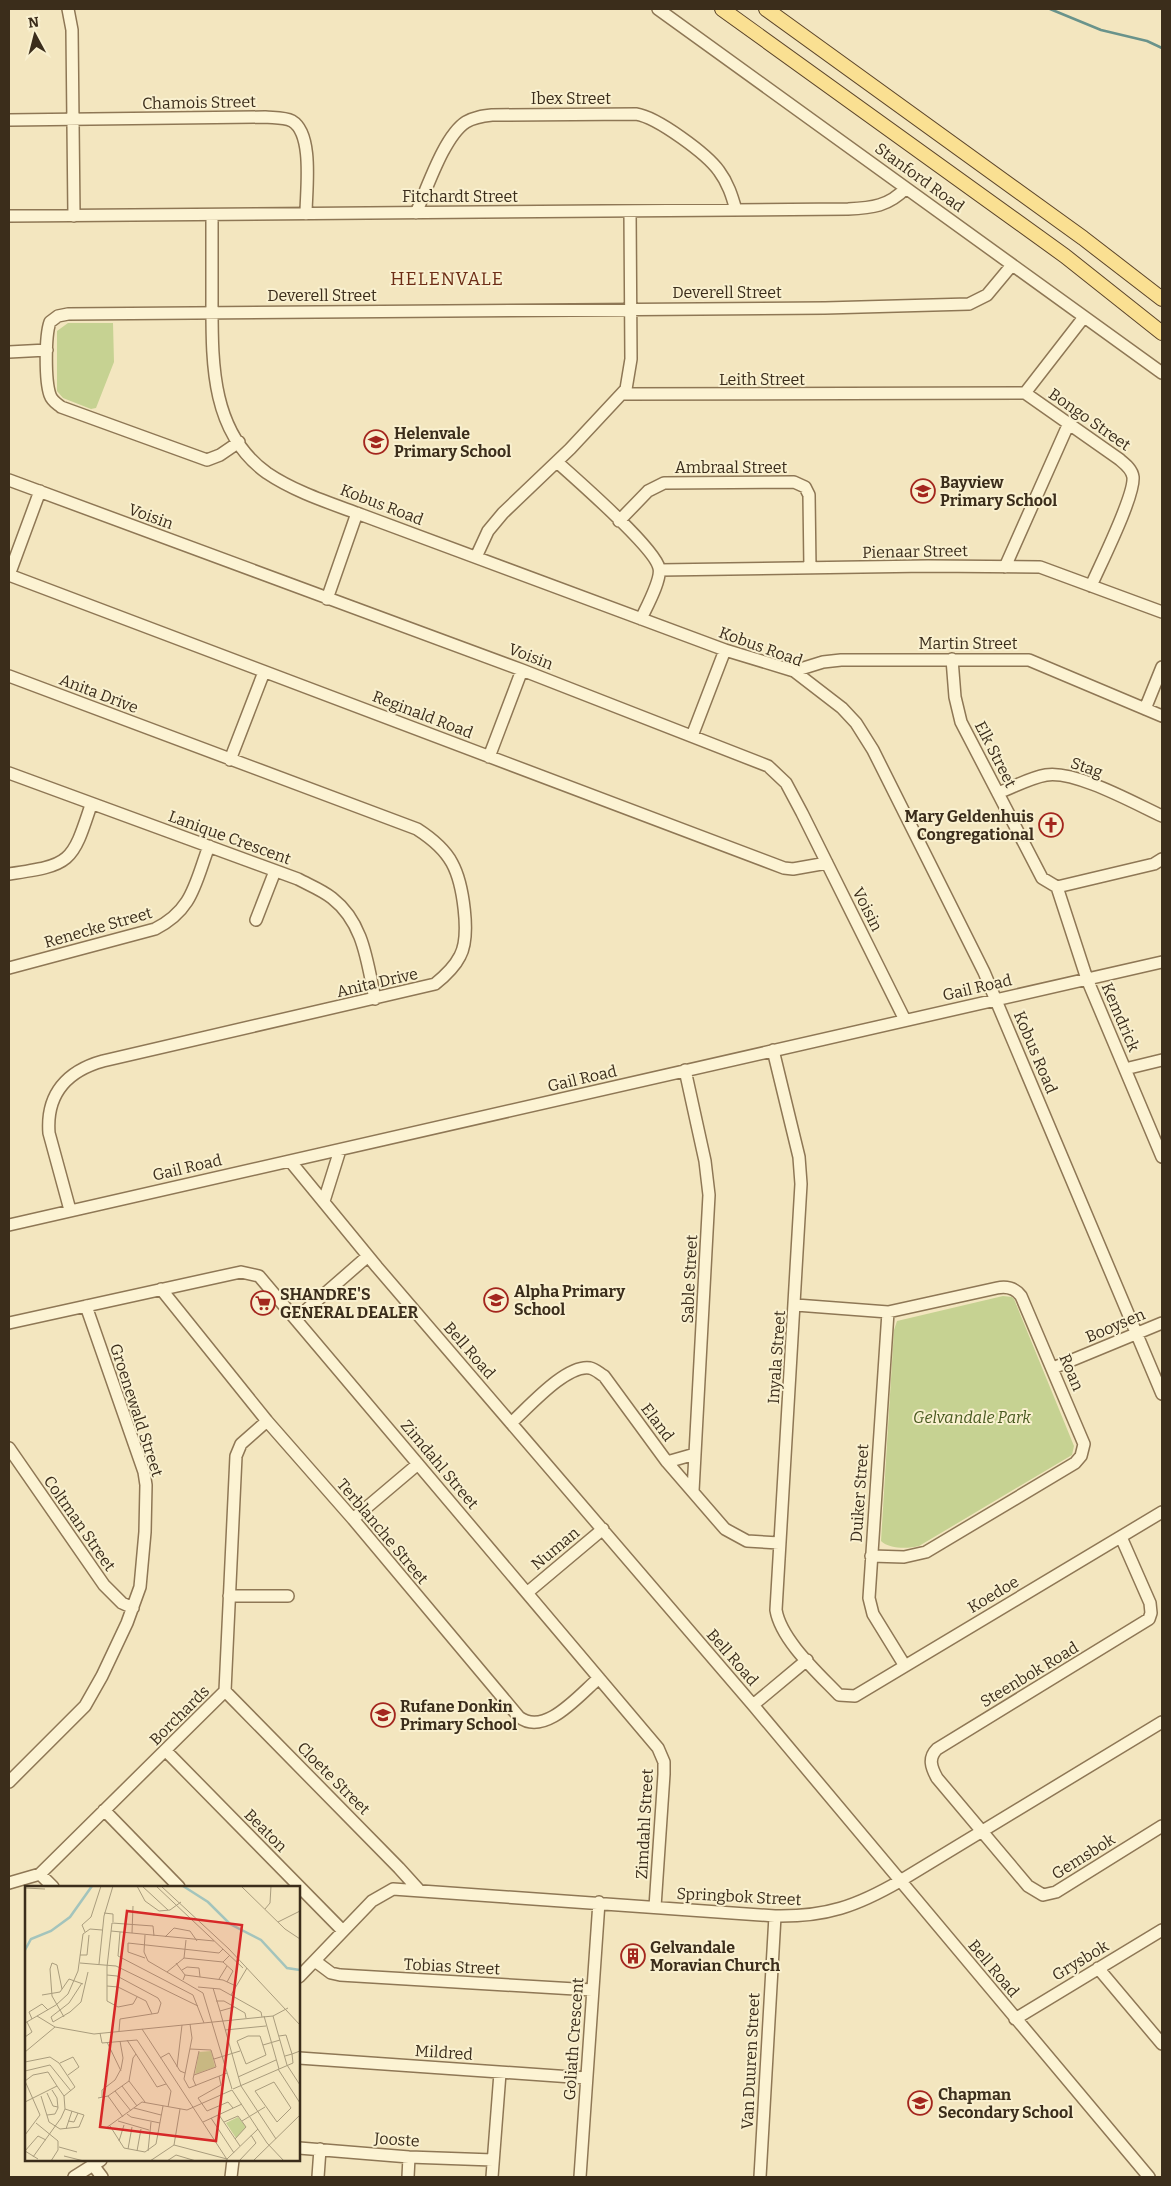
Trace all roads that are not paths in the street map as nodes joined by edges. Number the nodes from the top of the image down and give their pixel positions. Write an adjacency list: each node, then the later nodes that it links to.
1 (68, 9): 5 (street)
2 (658, 9): 7 (street, Stanford Road)
3 (722, 9): 20 (main road, Stanford Road)
4 (766, 9): 16 (main road)
5 (73, 119): 6 (street, Chamois Street); 12 (street, Chamois Street); 14 (street)
6 (9, 120)
7 (906, 188): 8 (street, Fitchardt Street); 15 (street, Stanford Road)
8 (736, 210): 9 (street, Fitchardt Street); 10 (street, Ibex Street)
9 (630, 211): 10 (street, Fitchardt Street); 17 (street)
10 (416, 213): 12 (street, Fitchardt Street)
11 (212, 214): 12 (street, Fitchardt Street); 14 (street, Fitchardt Street); 18 (street, Kobus Road)
12 (306, 214)
13 (9, 216): 14 (street, Fitchardt Street)
14 (74, 216)
15 (1012, 265): 17 (street, Deverell Street); 19 (street, Stanford Road)
16 (1162, 299)
17 (631, 309): 18 (street, Deverell Street); 25 (street)
18 (212, 312): 21 (street, Deverell Street); 27 (street, Kobus Road)
19 (1084, 317): 23 (street, Stanford Road); 24 (street)
20 (1162, 333)
21 (47, 350): 22 (street); 27 (street, Deverell Street)
22 (9, 352)
23 (1162, 373)
24 (1025, 393): 25 (street, Leith Street); 26 (street, Bongo Street)
25 (622, 394): 28 (street)
26 (1069, 423): 34 (street); 38 (street, Bongo Street)
27 (239, 442): 31 (street, Kobus Road)
28 (557, 462): 32 (street); 33 (street)
29 (9, 480): 30 (street, Voisin)
30 (40, 491): 37 (street); 39 (street, Voisin)
31 (357, 513): 33 (street, Kobus Road); 39 (street)
32 (619, 521): 35 (street, Ambraal Street); 36 (street)
33 (476, 557): 41 (street, Kobus Road)
34 (1005, 567): 35 (street, Pienaar Street); 38 (street, Pienaar Street)
35 (810, 568): 36 (street, Pienaar Street)
36 (660, 570): 41 (street)
37 (9, 575): 47 (street, Reginald Road)
38 (1091, 586): 40 (street, Pienaar Street)
39 (327, 599): 45 (street, Voisin)
40 (1162, 612)
41 (641, 619): 42 (street, Kobus Road)
42 (724, 650): 46 (street, Kobus Road); 51 (street)
43 (952, 659): 46 (street, Martin Street); 49 (street, Martin Street); 55 (street, Elk Street)
44 (1162, 667): 49 (street)
45 (522, 670): 51 (street, Voisin); 52 (street)
46 (794, 671): 68 (street, Kobus Road)
47 (264, 672): 52 (street, Reginald Road); 53 (street)
48 (9, 676): 53 (street, Anita Drive)
49 (1146, 709): 50 (street, Martin Street)
50 (1162, 716)
51 (692, 736): 60 (street, Voisin)
52 (489, 757): 60 (street, Reginald Road)
53 (230, 760): 69 (street, Anita Drive)
54 (9, 773): 56 (street, Lanique Crescent)
55 (998, 793): 57 (street, Stag); 63 (street, Elk Street)
56 (91, 805): 58 (street, Lanique Crescent); 62 (street)
57 (1162, 816)
58 (209, 846): 61 (street, Lanique Crescent); 66 (street, Renecke Street)
59 (1162, 859): 63 (street)
60 (827, 863): 70 (street, Voisin)
61 (275, 871): 64 (street); 69 (street, Lanique Crescent)
62 (9, 874)
63 (1057, 887): 67 (street, Kemdrick)
64 (256, 920)
65 (1162, 962): 67 (street, Gail Road)
66 (9, 968)
67 (1087, 979): 68 (street, Gail Road); 73 (street, Kemdrick)
68 (997, 999): 70 (street, Gail Road); 89 (street, Kobus Road)
69 (376, 1000): 79 (street, Anita Drive)
70 (905, 1020): 71 (street, Gail Road)
71 (773, 1050): 74 (street, Gail Road); 83 (street, Inyala Street)
72 (1162, 1060): 73 (street)
73 (1125, 1069): 76 (street, Kemdrick)
74 (686, 1070): 75 (street, Gail Road); 95 (street, Sable Street)
75 (340, 1150): 77 (street, Gail Road); 78 (street)
76 (1162, 1157)
77 (290, 1161): 78 (street, Bell Road); 79 (street, Gail Road)
78 (324, 1202): 81 (street, Bell Road)
79 (70, 1210): 80 (street, Gail Road)
80 (9, 1225)
81 (368, 1256): 86 (street); 93 (street, Bell Road)
82 (161, 1289): 84 (street, Zimdahl Street); 86 (street, Zimdahl Street); 92 (street, Terblanche Street)
83 (796, 1305): 85 (street, Roan); 103 (street, Inyala Street)
84 (86, 1306): 87 (street, Zimdahl Street); 108 (street, Groenewald Street)
85 (888, 1312): 90 (street, Roan); 104 (street, Duiker Street)
86 (297, 1318): 97 (street, Zimdahl Street)
87 (9, 1323)
88 (1162, 1323): 89 (street, Booysen)
89 (1138, 1333): 90 (street, Booysen); 91 (street, Kobus Road)
90 (1053, 1368): 104 (street, Roan)
91 (1162, 1394)
92 (267, 1421): 100 (street, Terblanche Street); 106 (street, Borchards)
93 (511, 1423): 96 (street, Eland); 101 (street, Bell Road)
94 (9, 1448): 108 (street, Coltman Street)
95 (695, 1454): 96 (street); 98 (street, Sable Street)
96 (668, 1462): 98 (street, Eland)
97 (418, 1464): 100 (street); 105 (street, Zimdahl Street)
98 (693, 1491): 103 (street, Eland)
99 (1162, 1512): 102 (street, Koedoe)
100 (353, 1519): 111 (street, Terblanche Street)
101 (603, 1530): 105 (street, Numan); 114 (street, Bell Road)
102 (1121, 1537): 110 (street, Koedoe); 120 (street, Steenbok Road)
103 (779, 1543): 109 (street, Inyala Street)
104 (871, 1556): 110 (street, Duiker Street)
105 (528, 1592): 111 (street, Zimdahl Street)
106 (229, 1596): 107 (street); 112 (street, Borchards)
107 (288, 1596)
108 (133, 1608): 117 (street, Groenewald Street)
109 (807, 1660): 113 (street, Inyala Street); 114 (street)
110 (905, 1666): 113 (street, Koedoe)
111 (599, 1678): 130 (street, Zimdahl Street)
112 (225, 1691): 116 (street, Borchards); 128 (street, Cloete Street)
113 (839, 1695)
114 (753, 1705): 122 (street, Bell Road)
115 (1162, 1722): 120 (street, Springbok Street)
116 (166, 1751): 118 (street, Borchards); 126 (street, Beaton)
117 (9, 1782)
118 (104, 1810): 121 (street, Borchards); 125 (street)
119 (1162, 1826): 120 (street, Gemsbok)
120 (983, 1831): 122 (street, Springbok Street)
121 (40, 1874): 123 (street, Borchards); 124 (street)
122 (900, 1880): 131 (street, Springbok Street); 138 (street, Bell Road)
123 (9, 1884)
124 (52, 1886)
125 (177, 1886)
126 (299, 1886)
127 (300, 1887): 133 (street, Beaton)
128 (418, 1890): 129 (street, Springbok Street); 133 (street, Springbok Street)
129 (599, 1902): 130 (street, Springbok Street); 137 (street, Goliath Crescent)
130 (655, 1907): 131 (street, Springbok Street)
131 (775, 1916): 156 (street, Van Duuren Street)
132 (1162, 1930): 135 (street, Grysbok)
133 (343, 1931): 134 (street, Springbok Street)
134 (315, 1961): 136 (street, Springbok Street); 137 (street, Tobias Street)
135 (1098, 1968): 138 (street, Grysbok); 139 (street)
136 (300, 1976)
137 (592, 1990): 142 (street, Goliath Crescent)
138 (1015, 2019): 157 (street, Bell Road)
139 (1162, 2044)
140 (300, 2058): 141 (street, Mildred)
141 (500, 2073): 142 (street, Mildred); 146 (street)
142 (586, 2078): 155 (street, Goliath Crescent)
143 (300, 2148): 144 (street, Jooste)
144 (320, 2149): 145 (street, Jooste); 152 (street)
145 (409, 2157): 146 (street, Jooste); 153 (street)
146 (494, 2160): 154 (street)
147 (233, 2161): 151 (street)
148 (97, 2163): 149 (street); 150 (street)
149 (74, 2177)
150 (102, 2177)
151 (231, 2177)
152 (318, 2177)
153 (408, 2177)
154 (492, 2177)
155 (580, 2177)
156 (760, 2177)
157 (1149, 2177)

